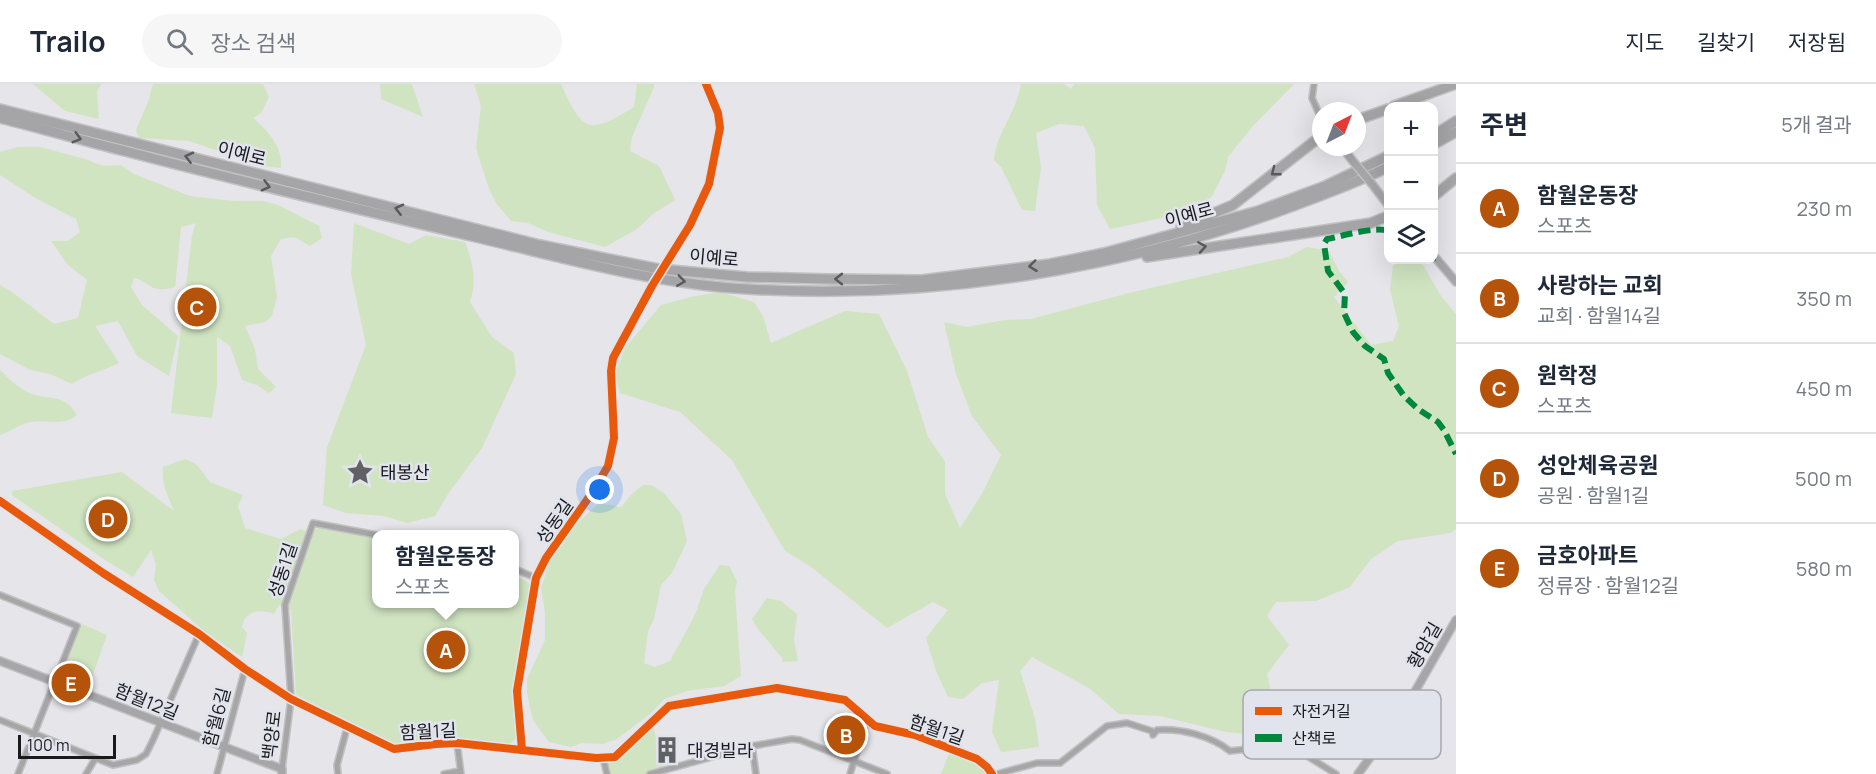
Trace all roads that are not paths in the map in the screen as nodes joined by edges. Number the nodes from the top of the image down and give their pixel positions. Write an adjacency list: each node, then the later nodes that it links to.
1 (706, 84): 23 (street)
2 (1314, 84): 4 (street)
3 (1456, 84): 5 (highway)
4 (1314, 102)
5 (1405, 102)
6 (0, 110): 22 (highway, 이예로, one-way to 6)
7 (1384, 110): 8 (highway)
8 (1366, 117)
9 (0, 118): 22 (highway, 이예로, one-way to 22)
10 (1456, 122): 12 (highway)
11 (1456, 132): 13 (highway)
12 (1438, 133)
13 (1438, 142)
14 (1312, 143): 22 (highway, one-way to 22)
15 (1349, 156): 20 (street, bridge)
16 (1384, 158): 22 (highway, 이예로)
17 (1384, 169): 22 (highway, 이예로)
18 (1456, 178): 19 (highway)
19 (1438, 193)
20 (1384, 199)
21 (1384, 218): 22 (highway, one-way to 21)
22 (1103, 258)
23 (668, 261)
24 (1438, 261): 25 (street)
25 (1456, 282)
26 (652, 286): 30 (street, 성동길)
27 (0, 501): 33 (street, 함월1길)
28 (372, 534): 38 (street, 성동1길)
29 (519, 571): 30 (street)
30 (536, 578): 47 (street, 성동길)
31 (0, 595): 36 (street)
32 (1456, 620): 37 (street, 황암길)
33 (199, 634): 35 (street, 함월1길); 41 (street)
34 (0, 661): 36 (street, 함월12길)
35 (245, 669): 38 (street, 함월1길); 46 (street, 함월6길)
36 (55, 681): 41 (street, 함월12길); 43 (street)
37 (1416, 690)
38 (291, 699): 42 (street, 함월1길); 54 (street, 백양로)
39 (0, 720): 43 (street)
40 (867, 720): 49 (street, 함월1길); 53 (street); 66 (street, 함월1길)
41 (161, 723): 46 (street, 함월12길); 50 (street)
42 (347, 728): 44 (street, 함월1길); 59 (street)
43 (35, 734): 50 (street); 56 (street)
44 (457, 743): 47 (street, 함월1길); 55 (street)
45 (752, 746): 53 (street); 62 (street); 63 (street)
46 (223, 747): 54 (street, 함월12길); 58 (street, 함월6길)
47 (522, 750): 49 (street, 함월1길)
48 (1243, 750): 67 (street)
49 (603, 758): 61 (street)
50 (95, 759): 57 (street)
51 (1312, 759): 68 (street)
52 (1369, 759): 69 (street, 황암길)
53 (854, 760): 64 (street); 65 (street)
54 (282, 772)
55 (461, 773): 60 (street)
56 (18, 774)
57 (86, 774)
58 (217, 774)
59 (338, 774)
60 (444, 774)
61 (607, 774)
62 (650, 774)
63 (756, 774)
64 (850, 774)
65 (887, 774)
66 (992, 774)
67 (998, 774)
68 (1336, 774)
69 (1358, 774)

